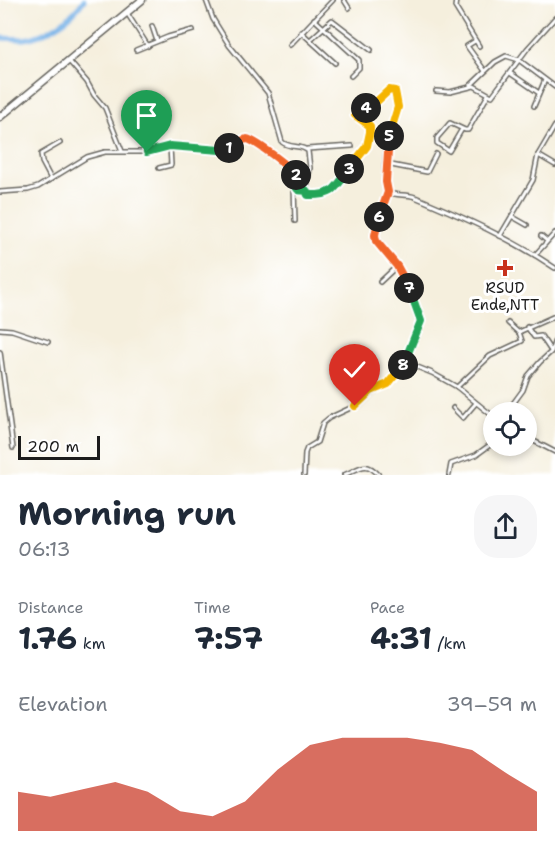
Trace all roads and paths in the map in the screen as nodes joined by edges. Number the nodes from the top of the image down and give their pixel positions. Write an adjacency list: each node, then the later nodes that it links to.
1 (142, 0): 7 (highway)
2 (206, 0): 41 (street)
3 (344, 0): 6 (street)
4 (456, 0): 15 (street)
5 (330, 1): 9 (street)
6 (349, 8)
7 (127, 13): 18 (street); 23 (highway)
8 (555, 18): 22 (street)
9 (314, 19): 11 (street); 13 (street)
10 (152, 26): 16 (street)
11 (322, 27): 14 (street); 21 (street); 27 (street)
12 (193, 30): 16 (street)
13 (301, 32): 14 (street); 17 (street)
14 (310, 40): 24 (street)
15 (475, 41): 19 (street); 25 (street)
16 (157, 42): 18 (street)
17 (290, 45)
18 (148, 46): 20 (street)
19 (479, 46)
20 (136, 50)
21 (371, 50)
22 (519, 60): 25 (street); 26 (street); 28 (street)
23 (69, 61): 35 (highway); 42 (street)
24 (335, 63)
25 (485, 70): 29 (street)
26 (510, 73): 32 (street); 33 (street)
27 (351, 76)
28 (545, 80): 30 (street); 32 (street)
29 (469, 87): 31 (street); 33 (street)
30 (555, 87)
31 (436, 91)
32 (539, 93): 34 (street)
33 (488, 94): 37 (street)
34 (534, 106)
35 (0, 117)
36 (555, 126): 44 (street)
37 (462, 129): 37 (street)
38 (60, 143): 48 (street)
39 (170, 146): 42 (street); 47 (street); 49 (street)
40 (352, 146): 41 (street)
41 (307, 149): 50 (street)
42 (122, 151): 48 (street)
43 (436, 154): 45 (street)
44 (538, 155): 46 (street); 53 (street)
45 (386, 164): 50 (street); 52 (street)
46 (555, 165)
47 (159, 168)
48 (51, 179): 51 (street)
49 (295, 185): 50 (street); 54 (street)
50 (306, 190)
51 (0, 192)
52 (388, 192): 57 (street); 61 (street)
53 (512, 217): 55 (street); 57 (street)
54 (295, 221)
55 (527, 225)
56 (555, 233): 59 (street)
57 (500, 236): 60 (street)
58 (541, 236): 59 (street)
59 (547, 241): 60 (street)
60 (535, 255): 62 (street)
61 (397, 266): 63 (street); 74 (street)
62 (555, 268)
63 (380, 282)
64 (555, 315): 66 (street)
65 (508, 323): 68 (street)
66 (527, 327): 68 (street); 72 (street)
67 (0, 329): 70 (street)
68 (519, 333): 75 (street)
69 (555, 340): 71 (street)
70 (48, 342)
71 (554, 345): 72 (street)
72 (552, 351): 76 (street)
73 (0, 352): 81 (street)
74 (405, 363): 75 (street); 84 (street)
75 (457, 387): 77 (street)
76 (514, 402)
77 (476, 403): 78 (street); 79 (street)
78 (453, 408)
79 (483, 408)
80 (537, 443): 83 (street)
81 (13, 448)
82 (483, 449): 87 (street)
83 (555, 452)
84 (304, 475)
85 (344, 475): 86 (street)
86 (379, 475)
87 (449, 475)

